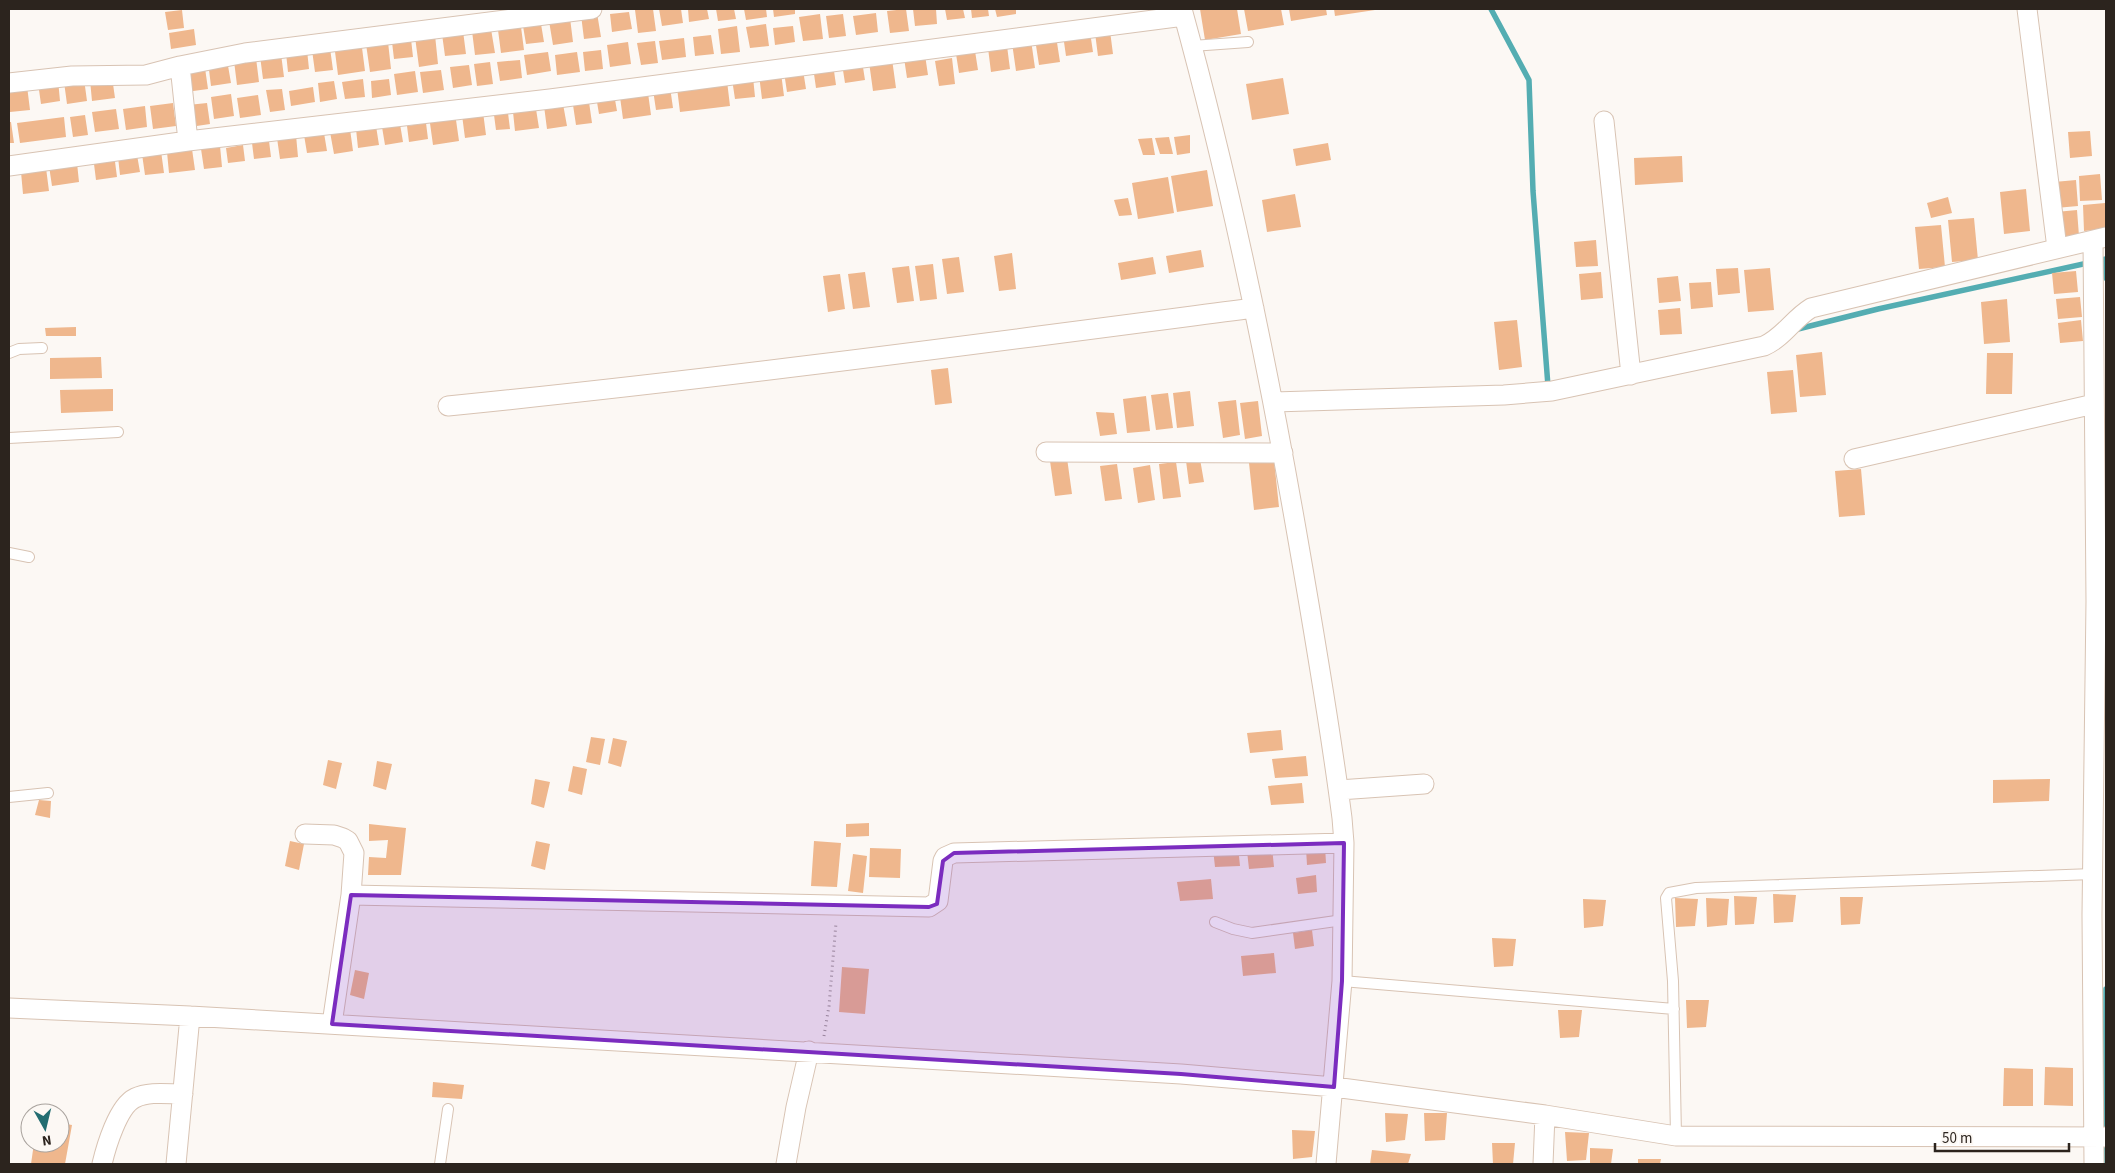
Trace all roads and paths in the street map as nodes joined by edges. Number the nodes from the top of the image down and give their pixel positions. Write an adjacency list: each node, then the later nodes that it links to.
1 (592, 9): 6 (street)
2 (2027, 9): 12 (street)
3 (1183, 12): 5 (street); 9 (street)
4 (1248, 42): 5 (lane)
5 (1192, 46): 13 (street)
6 (180, 66): 7 (street); 9 (street)
7 (9, 83)
8 (1604, 121): 16 (street)
9 (188, 141): 10 (street)
10 (9, 166)
11 (2100, 238): 12 (street); 18 (street)
12 (2057, 248): 16 (street)
13 (1254, 308): 17 (street); 19 (street)
14 (42, 348): 15 (lane)
15 (9, 353)
16 (1631, 375): 17 (street)
17 (1274, 402): 24 (street)
18 (2094, 404): 22 (street); 25 (street)
19 (448, 406)
20 (118, 432): 21 (lane)
21 (9, 438)
22 (2100, 450): 34 (street)
23 (1046, 452): 24 (street)
24 (1283, 453): 29 (street)
25 (1854, 459)
26 (9, 554): 27 (lane)
27 (29, 557)
28 (1424, 784): 29 (street)
29 (1339, 790): 33 (street)
30 (48, 793): 31 (lane)
31 (9, 797)
32 (306, 834): 35 (street)
33 (1344, 843): 36 (street); 37 (street)
34 (2093, 874): 41 (lane); 50 (street)
35 (351, 895): 36 (street); 43 (street)
36 (835, 904): 44 (path)
37 (1343, 920): 38 (lane); 39 (street)
38 (1215, 922)
39 (1342, 981): 41 (lane); 45 (street)
40 (9, 1008): 42 (street)
41 (1674, 1009): 49 (lane)
42 (190, 1016): 43 (street); 46 (street)
43 (332, 1024): 44 (street)
44 (815, 1051): 45 (street); 54 (street)
45 (1334, 1087): 48 (street); 55 (street)
46 (183, 1094): 51 (street); 52 (street)
47 (448, 1109): 53 (lane)
48 (1532, 1114): 49 (street); 56 (street)
49 (1676, 1136): 50 (street)
50 (2100, 1137): 57 (street)
51 (102, 1164)
52 (176, 1164)
53 (440, 1164)
54 (786, 1164)
55 (1326, 1164)
56 (1543, 1164)
57 (2094, 1164)

